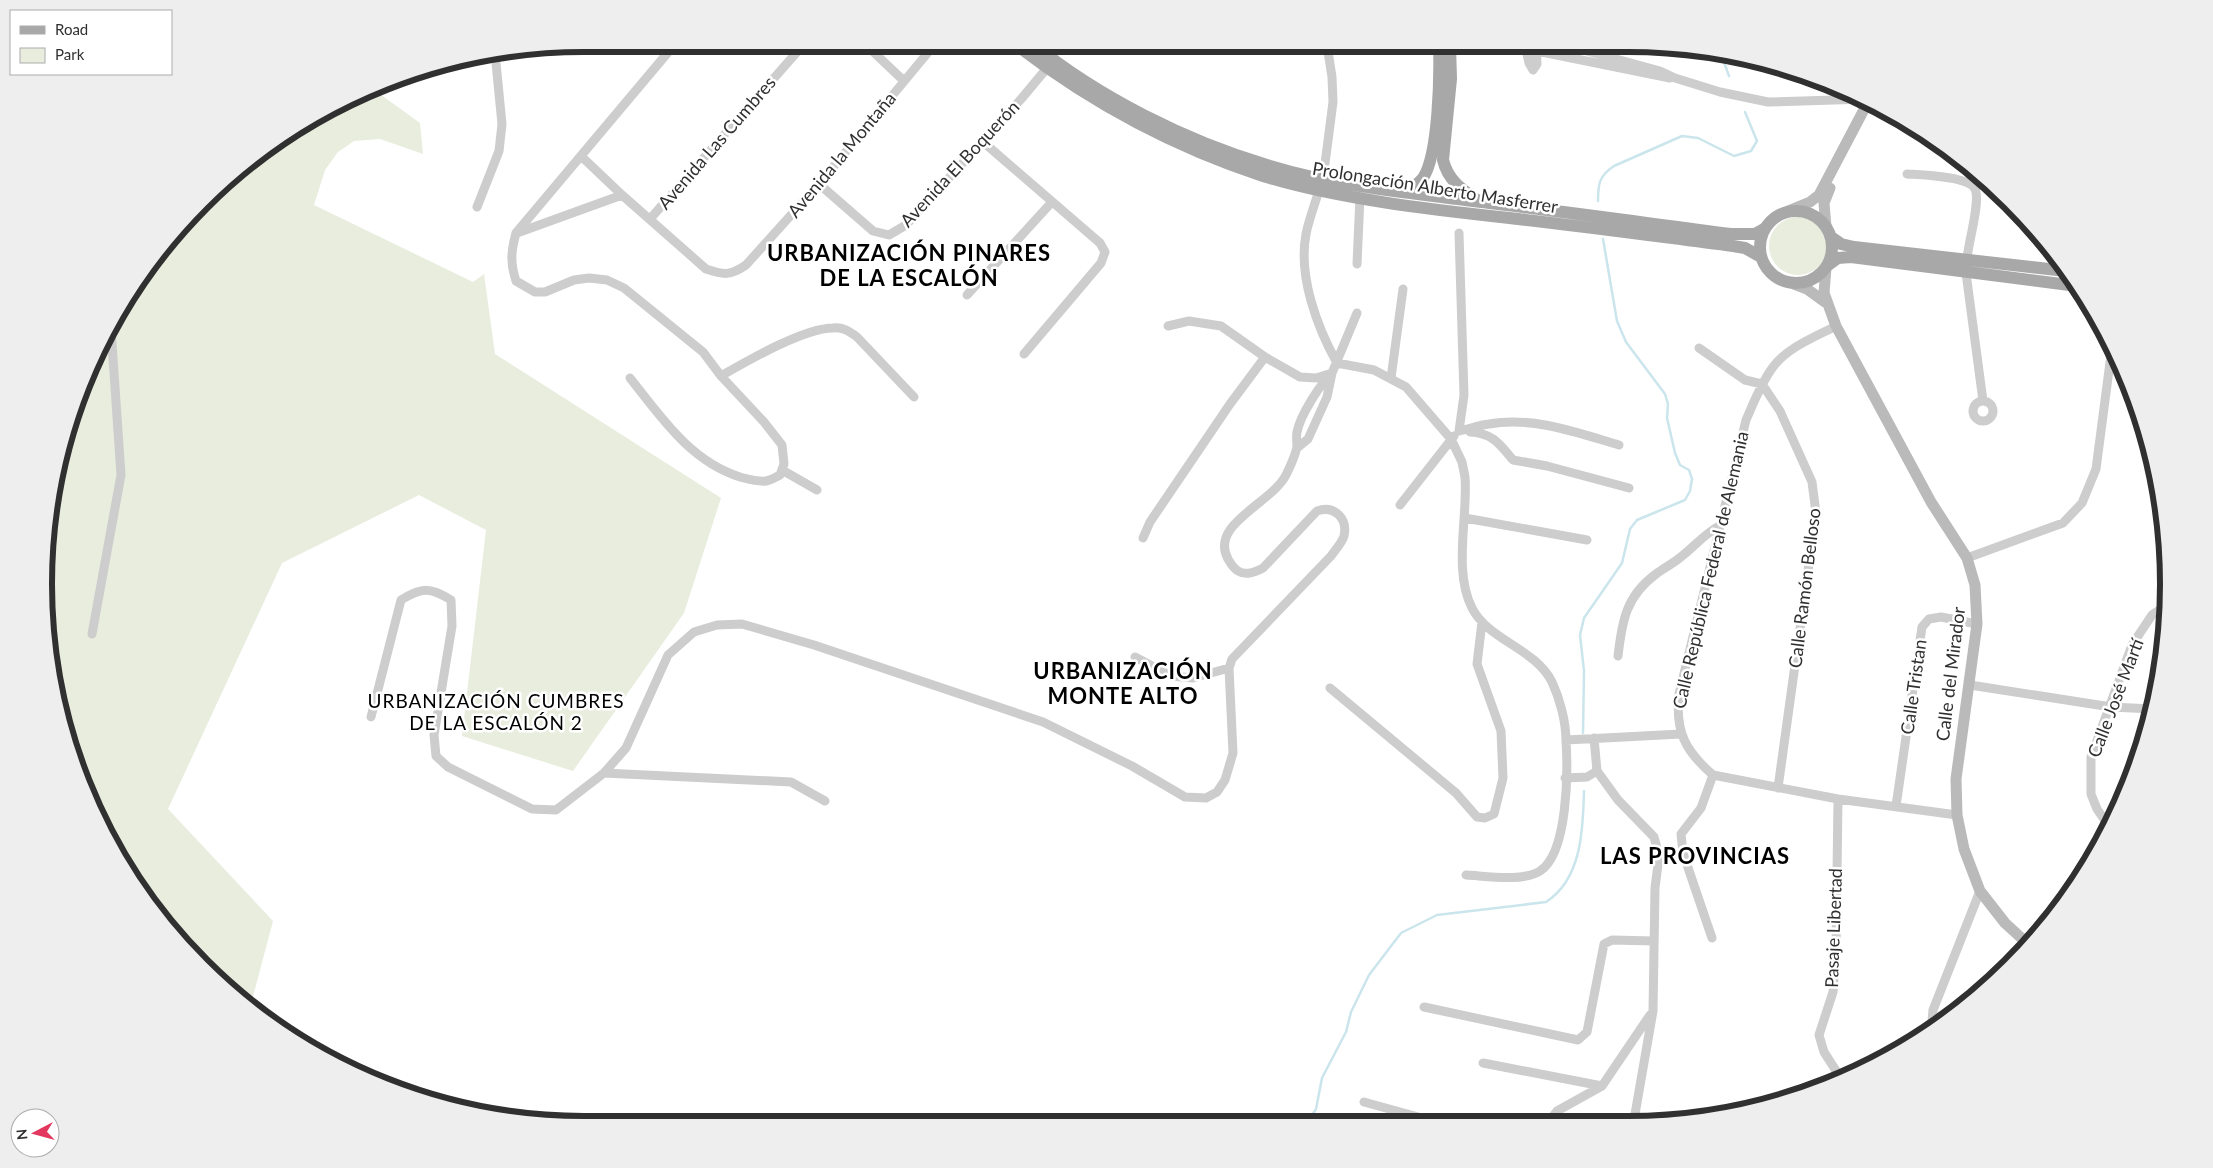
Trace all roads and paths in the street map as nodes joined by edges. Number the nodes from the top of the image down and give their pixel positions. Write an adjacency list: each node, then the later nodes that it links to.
1 (668, 52): 22 (street)
2 (797, 52): 33 (street, Avenida Las Cumbres)
3 (873, 52): 17 (street)
4 (928, 52): 17 (street, Avenida la Montaña)
5 (1025, 52): 15 (main road, Prolongación Alberto Masferrer)
6 (1043, 52): 25 (main road, Prolongación Alberto Masferrer)
7 (1328, 52): 25 (street)
8 (1439, 52): 26 (main road)
9 (1450, 52): 30 (main road)
10 (1527, 52): 11 (street)
11 (1536, 52)
12 (1553, 52): 16 (street)
13 (1592, 52): 16 (street)
14 (496, 60): 31 (street)
15 (1046, 68): 21 (street, Avenida El Boquerón); 25 (main road, Prolongación Alberto Masferrer)
16 (1675, 78): 18 (street)
17 (904, 81): 24 (street, Avenida la Montaña)
18 (1847, 100)
19 (1864, 107): 32 (street)
20 (1869, 110): 35 (street)
21 (982, 141): 24 (street, Avenida El Boquerón); 29 (street)
22 (582, 156): 27 (street); 36 (street)
23 (1907, 174): 39 (street)
24 (819, 184): 33 (street, Avenida la Montaña)
25 (1321, 184): 26 (main road, Prolongación Alberto Masferrer); 28 (main road, Prolongación Alberto Masferrer); 57 (street)
26 (1398, 192): 30 (main road, Prolongación Alberto Masferrer)
27 (622, 195): 33 (street); 36 (street)
28 (1360, 197): 38 (main road, Prolongación Alberto Masferrer); 40 (street)
29 (1051, 202): 47 (street); 54 (street)
30 (1479, 202): 34 (main road, Prolongación Alberto Masferrer)
31 (476, 207)
32 (1788, 211): 34 (main road); 35 (main road)
33 (650, 219)
34 (1764, 229): 38 (main road)
35 (1829, 232): 39 (main road); 41 (main road)
36 (516, 233): 59 (street)
37 (1458, 234): 65 (street)
38 (1761, 257): 44 (main road)
39 (1967, 258): 42 (main road)
40 (1357, 264)
41 (1826, 267): 43 (main road); 44 (main road); 48 (street, Calle del Mirador)
42 (2059, 271)
43 (1966, 273): 45 (main road); 64 (street)
44 (1794, 284): 48 (street)
45 (2068, 285)
46 (1404, 289): 61 (street)
47 (967, 295)
48 (1826, 302): 51 (street, Calle del Mirador)
49 (1357, 313): 57 (street)
50 (1168, 326): 55 (street)
51 (1836, 326): 62 (street, Calle República Federal de Alemania); 76 (street, Calle del Mirador)
52 (112, 340): 80 (street)
53 (1699, 348): 62 (street)
54 (1024, 354)
55 (1265, 357): 58 (street); 74 (street)
56 (2110, 359): 76 (street)
57 (1337, 363): 58 (street); 61 (street)
58 (1332, 373): 83 (street)
59 (721, 376): 63 (street); 68 (street)
60 (630, 378): 68 (street)
61 (1392, 378): 66 (street)
62 (1762, 384): 73 (street, Calle República Federal de Alemania); 96 (street, Calle Ramón Belloso)
63 (914, 397)
64 (1983, 401)
65 (1459, 431): 66 (street); 67 (street); 69 (street)
66 (1450, 439): 71 (street); 72 (street)
67 (1619, 445)
68 (782, 470): 70 (street)
69 (1629, 488)
70 (817, 490)
71 (1400, 505)
72 (1465, 518): 75 (street); 78 (street)
73 (1721, 525): 81 (street); 89 (street, Calle República Federal de Alemania)
74 (1142, 538)
75 (1587, 540)
76 (1967, 558): 79 (street, Calle del Mirador)
77 (2159, 610): 86 (street, Calle José Martí)
78 (1482, 622): 85 (street); 91 (street)
79 (1977, 624): 84 (street, Calle del Mirador); 99 (street, Calle Tristan)
80 (92, 634)
81 (1618, 656)
82 (1136, 657): 83 (street)
83 (1229, 668): 93 (street)
84 (1970, 685): 86 (street); 100 (street, Calle del Mirador)
85 (1330, 688)
86 (2110, 707): 87 (street); 101 (street, Calle José Martí)
87 (2145, 709)
88 (371, 717): 93 (street)
89 (1681, 734): 90 (street); 94 (street, Calle República Federal de Alemania)
90 (1594, 738): 91 (street); 92 (street)
91 (1566, 740): 95 (street)
92 (1597, 771): 95 (street); 106 (street)
93 (604, 773): 98 (street)
94 (1713, 775): 96 (street); 104 (street)
95 (1565, 778): 102 (street)
96 (1778, 788): 97 (street)
97 (1838, 799): 99 (street); 111 (street, Pasaje Libertad)
98 (825, 801)
99 (1896, 806): 100 (street)
100 (1958, 815): 103 (street, Calle del Mirador)
101 (2105, 821)
102 (1466, 875)
103 (1980, 891): 105 (street, Calle del Mirador); 109 (street)
104 (1712, 938)
105 (2024, 940)
106 (1654, 941): 107 (street); 108 (street)
107 (1424, 1007)
108 (1653, 1011): 112 (street); 116 (street)
109 (1932, 1020)
110 (1483, 1063): 112 (street)
111 (1837, 1073)
112 (1602, 1086): 115 (street)
113 (1364, 1102): 114 (street)
114 (1414, 1116)
115 (1553, 1116)
116 (1635, 1116)

